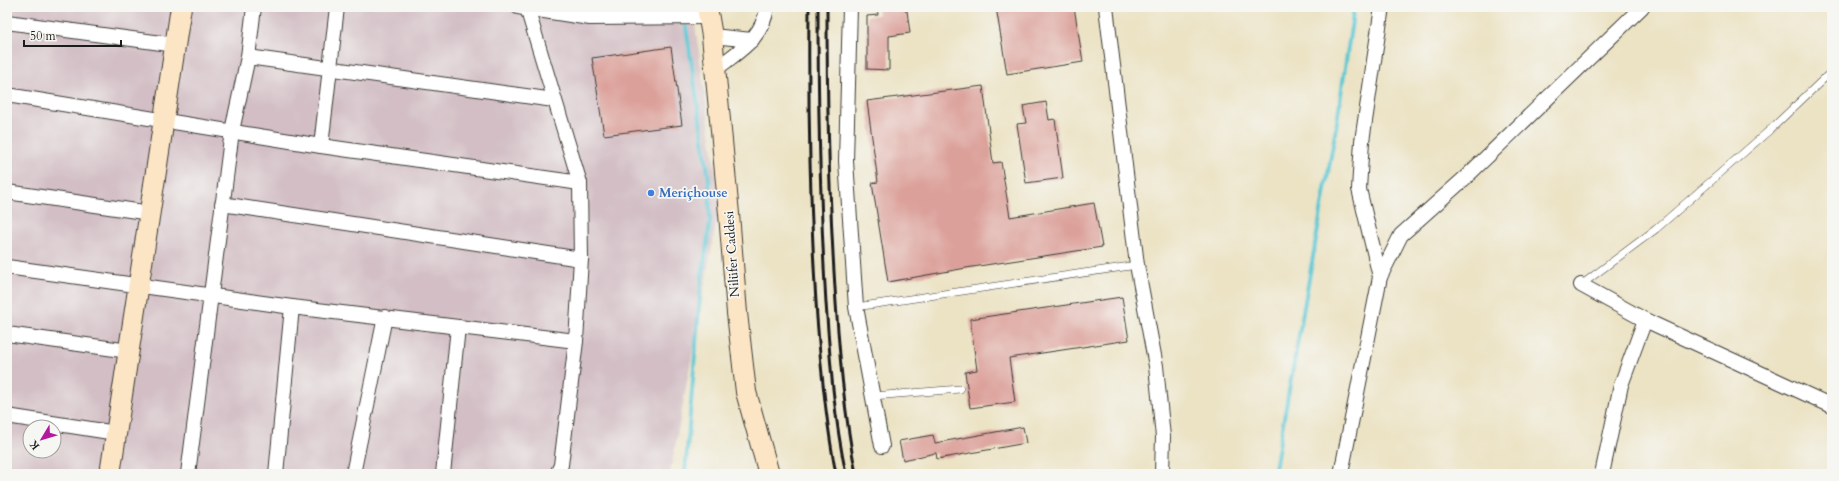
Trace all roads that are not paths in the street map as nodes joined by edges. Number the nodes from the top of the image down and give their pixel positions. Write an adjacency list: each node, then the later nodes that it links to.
1 (181, 7): 14 (street)
2 (254, 7): 15 (street)
3 (337, 7): 16 (street)
4 (767, 7): 13 (street)
5 (850, 7): 36 (street)
6 (1106, 7): 29 (street)
7 (1382, 7): 31 (street)
8 (1642, 7): 31 (street)
9 (522, 8): 10 (street); 20 (street)
10 (591, 12): 11 (street)
11 (709, 20): 13 (street); 17 (street, Nilüfer Caddesi)
12 (7, 22): 14 (street)
13 (752, 40): 17 (street)
14 (176, 45): 21 (street)
15 (248, 57): 16 (street); 22 (street)
16 (330, 69): 20 (street); 23 (street)
17 (715, 70): 55 (street, Nilüfer Caddesi)
18 (1832, 71): 32 (lane)
19 (7, 95): 21 (street)
20 (554, 100): 24 (street)
21 (165, 120): 22 (street); 27 (street)
22 (232, 131): 23 (street); 26 (street)
23 (322, 146): 24 (street)
24 (580, 183): 28 (street)
25 (7, 192): 27 (street)
26 (222, 204): 28 (street); 34 (street)
27 (150, 213): 33 (street)
28 (580, 259): 41 (street)
29 (1137, 265): 36 (lane); 56 (street)
30 (7, 267): 33 (street)
31 (1380, 278): 57 (street)
32 (1581, 284): 38 (street)
33 (139, 285): 34 (street); 42 (street)
34 (210, 295): 35 (street); 50 (street)
35 (292, 307): 37 (street); 51 (street)
36 (856, 307): 44 (street)
37 (385, 317): 39 (street); 52 (street)
38 (1645, 320): 45 (street); 58 (street)
39 (458, 327): 41 (street); 53 (street)
40 (7, 334): 42 (street)
41 (576, 341): 54 (street)
42 (129, 351): 47 (street)
43 (960, 389): 44 (lane)
44 (873, 396): 48 (street)
45 (1832, 406)
46 (7, 416): 47 (street)
47 (116, 433): 49 (street)
48 (882, 446)
49 (110, 474)
50 (188, 474)
51 (276, 474)
52 (353, 474)
53 (443, 474)
54 (557, 474)
55 (769, 474)
56 (1162, 474)
57 (1341, 474)
58 (1602, 474)

